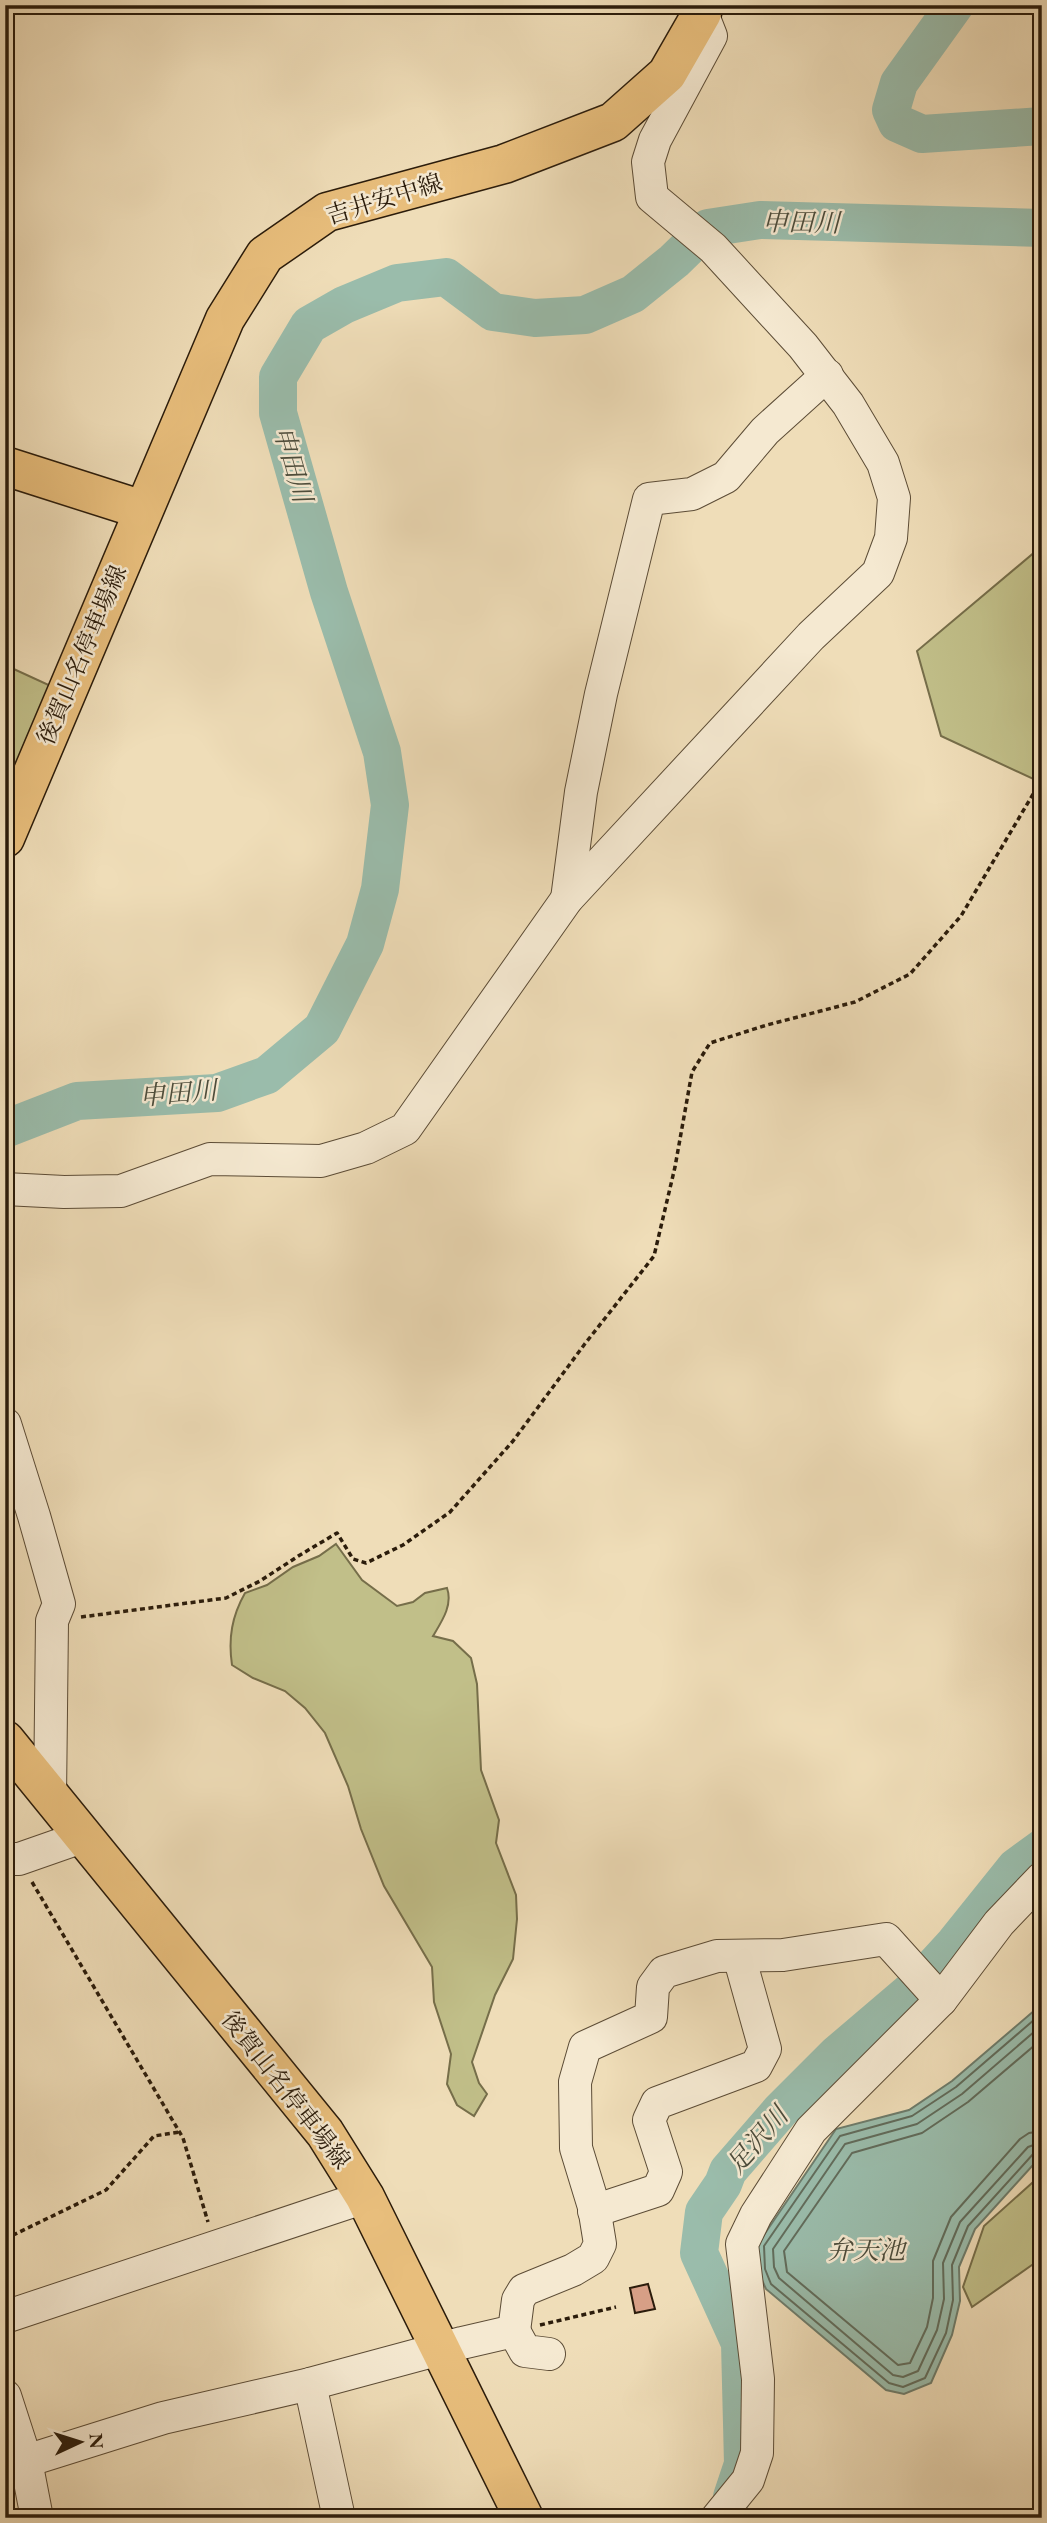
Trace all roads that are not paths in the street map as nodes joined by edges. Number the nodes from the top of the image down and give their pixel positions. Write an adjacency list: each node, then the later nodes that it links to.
1 (702, 9): 2 (street); 4 (main road, 吉井安中線)
2 (827, 375): 6 (street); 6 (street)
3 (5, 466): 4 (main road)
4 (143, 510): 5 (main road, 後賀山名停車場線)
5 (5, 838)
6 (567, 899): 7 (street)
7 (5, 1189)
8 (5, 1424): 10 (street)
9 (5, 1740): 10 (main road, 後賀山名停車場線)
10 (50, 1798): 11 (main road, 後賀山名停車場線)
11 (82, 1836): 12 (street); 16 (main road, 後賀山名停車場線)
12 (12, 1859)
13 (1042, 1878): 15 (street)
14 (739, 1956): 15 (street); 17 (street); 17 (street)
15 (942, 2000): 28 (street)
16 (365, 2197): 18 (street); 20 (main road, 後賀山名停車場線)
17 (594, 2211): 19 (street)
18 (5, 2316)
19 (521, 2329): 20 (street); 21 (street)
20 (439, 2350): 22 (street); 27 (main road, 後賀山名停車場線)
21 (549, 2354)
22 (310, 2384): 24 (street); 26 (street)
23 (5, 2396): 24 (street)
24 (26, 2461): 25 (street)
25 (37, 2518)
26 (339, 2518)
27 (524, 2518)
28 (717, 2518)

